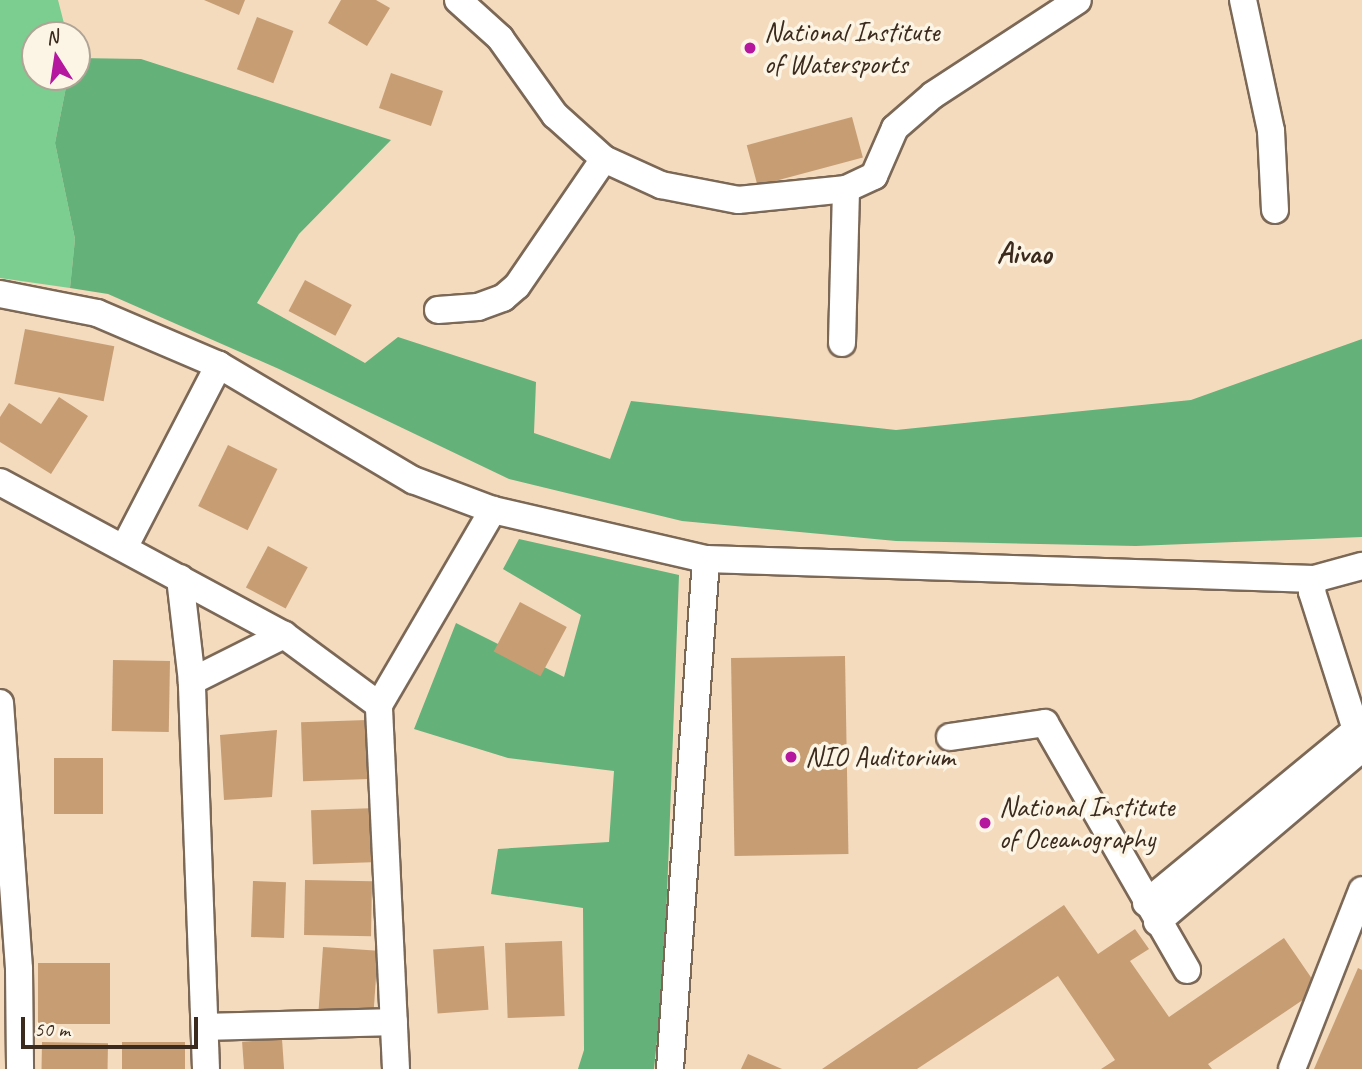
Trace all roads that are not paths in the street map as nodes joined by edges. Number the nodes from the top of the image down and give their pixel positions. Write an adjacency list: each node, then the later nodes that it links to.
1 (458, 0): 4 (street)
2 (1079, 0): 5 (street)
3 (1243, 0): 6 (street)
4 (604, 159): 5 (street); 8 (street)
5 (846, 189): 9 (street)
6 (1275, 210)
7 (0, 294): 10 (street)
8 (438, 310)
9 (842, 343)
10 (219, 365): 12 (street); 13 (street)
11 (0, 482): 13 (street)
12 (493, 510): 14 (street); 21 (street)
13 (125, 546): 16 (street)
14 (706, 559): 17 (street); 33 (street)
15 (1362, 564): 17 (street)
16 (180, 578): 18 (street); 19 (street)
17 (1314, 579): 23 (street)
18 (284, 635): 19 (street); 21 (street)
19 (192, 681): 29 (street)
20 (0, 703): 26 (street)
21 (379, 705): 28 (street)
22 (950, 737): 25 (street)
23 (1360, 738): 25 (street)
24 (1362, 890): 34 (street)
25 (1152, 912): 27 (street)
26 (9, 969): 30 (street)
27 (1187, 970)
28 (394, 1022): 29 (street); 32 (street)
29 (205, 1027): 31 (street)
30 (20, 1069)
31 (206, 1069)
32 (396, 1069)
33 (670, 1069)
34 (1292, 1069)

